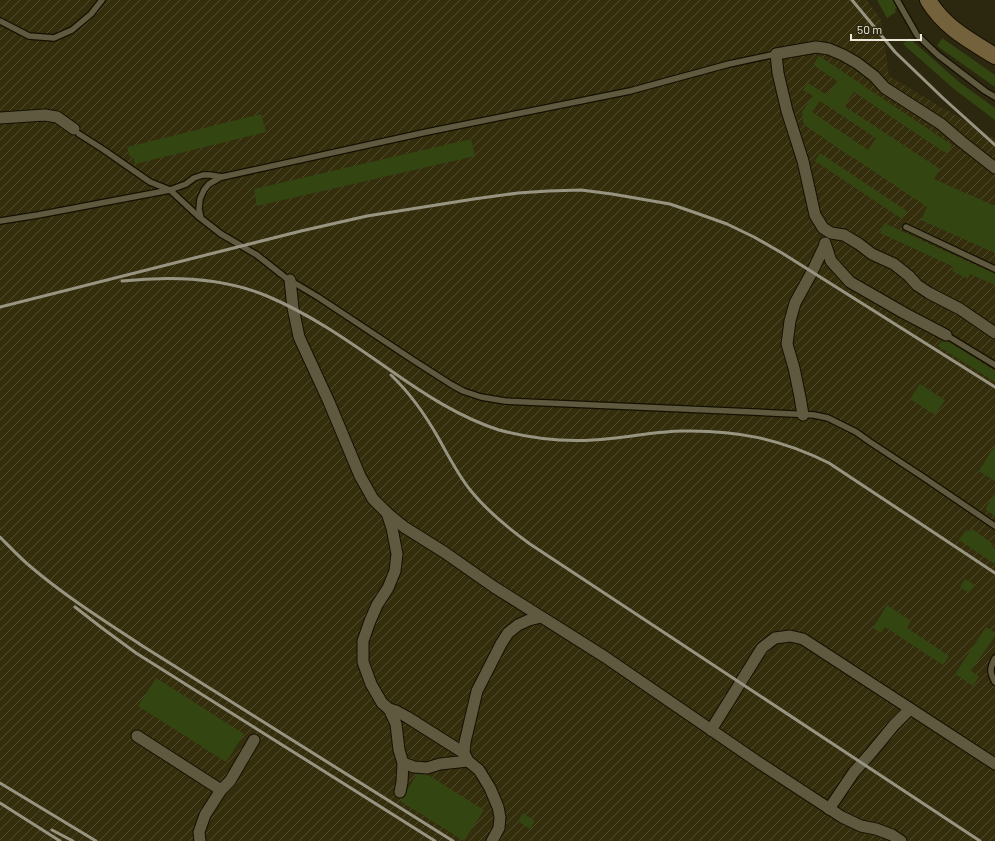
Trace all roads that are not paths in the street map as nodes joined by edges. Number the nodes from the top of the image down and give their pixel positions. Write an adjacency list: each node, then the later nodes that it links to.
1 (102, 0): 4 (lane)
2 (897, 0): 7 (lane)
3 (928, 0): 6 (street)
4 (0, 21)
5 (776, 54): 10 (street); 11 (lane); 16 (street)
6 (995, 56)
7 (995, 97)
8 (0, 118): 9 (street)
9 (76, 131): 12 (lane)
10 (995, 168)
11 (222, 177): 12 (lane); 13 (lane)
12 (170, 190): 13 (lane); 14 (lane)
13 (202, 219): 19 (lane)
14 (0, 221)
15 (906, 227): 18 (lane)
16 (823, 228): 17 (street); 20 (street)
17 (826, 246): 21 (street); 23 (street)
18 (995, 269)
19 (290, 280): 23 (lane); 24 (street)
20 (995, 333)
21 (946, 335): 22 (lane)
22 (995, 365)
23 (803, 415): 25 (lane)
24 (387, 513): 26 (street); 29 (street)
25 (995, 526)
26 (541, 617): 31 (street); 34 (street)
27 (995, 658): 28 (lane)
28 (995, 682)
29 (389, 709): 34 (street); 35 (street)
30 (910, 709): 31 (street); 36 (street); 39 (street)
31 (711, 730): 39 (street)
32 (137, 736): 37 (street)
33 (254, 740): 37 (street)
34 (466, 757): 35 (street); 41 (street)
35 (403, 763): 38 (street)
36 (995, 764)
37 (221, 790): 40 (street)
38 (400, 792)
39 (829, 809): 42 (street)
40 (200, 841)
41 (492, 841)
42 (901, 841)

